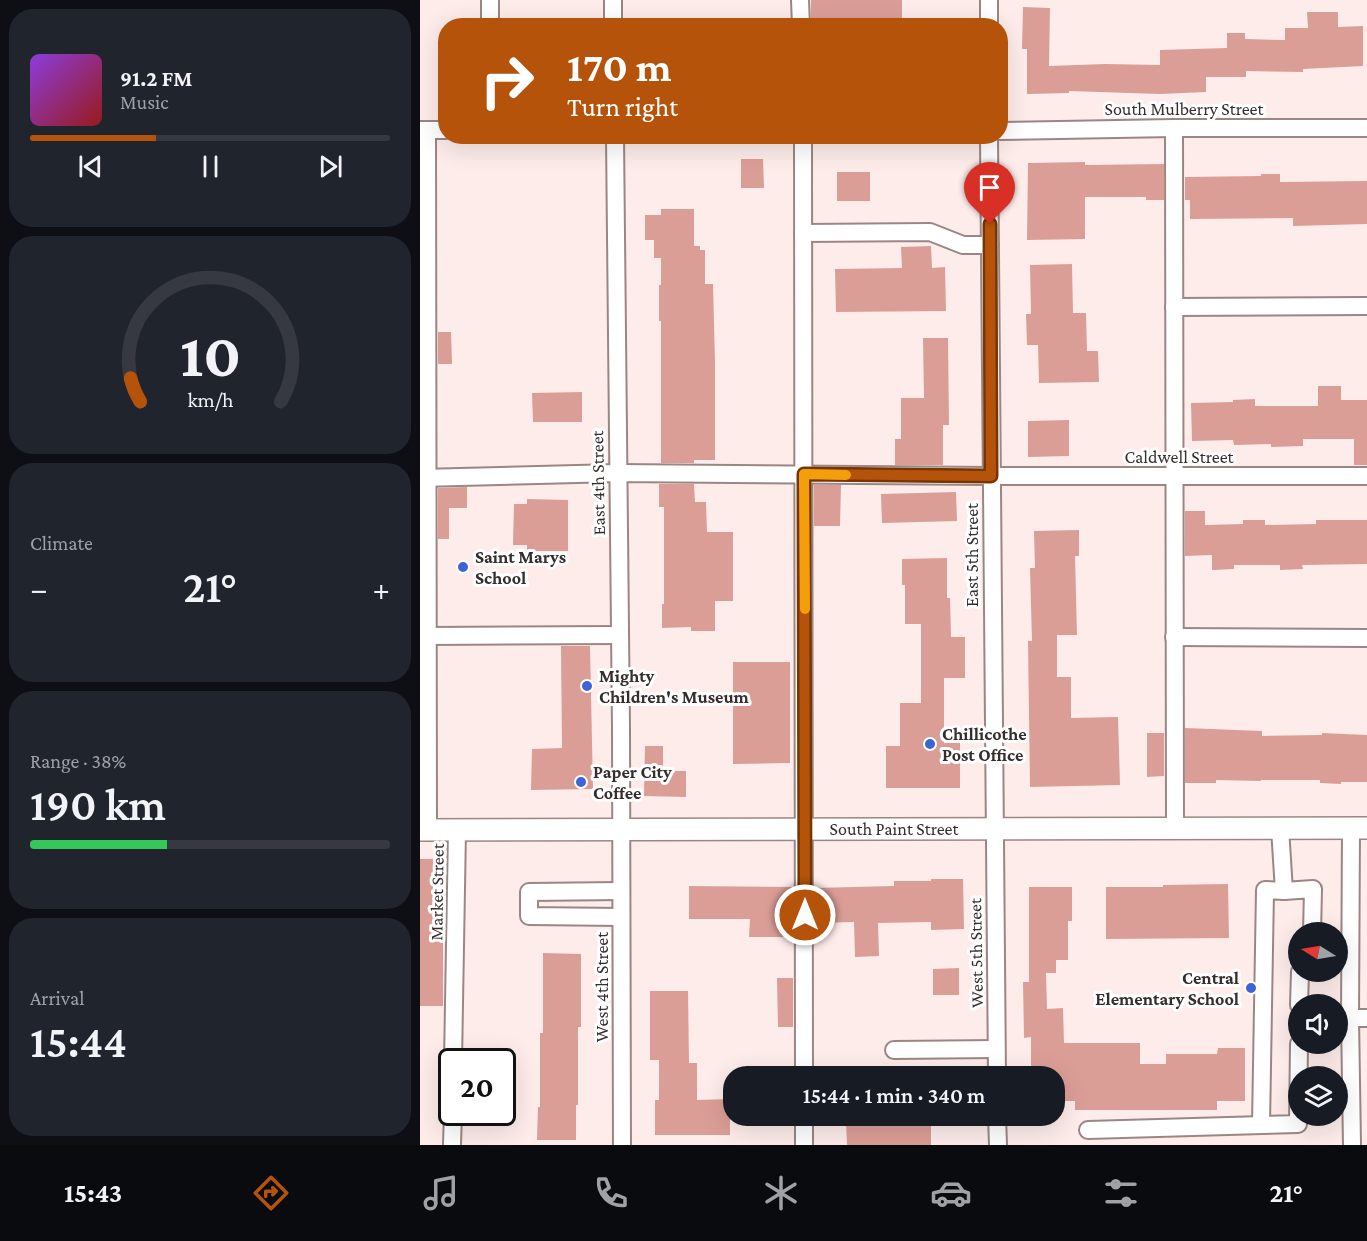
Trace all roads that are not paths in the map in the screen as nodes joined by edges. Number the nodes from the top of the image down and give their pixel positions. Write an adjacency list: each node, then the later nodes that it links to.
1 (490, 0): 5 (street)
2 (613, 0): 6 (street)
3 (800, 0): 7 (street)
4 (989, 0): 8 (street)
5 (490, 18)
6 (614, 18)
7 (801, 18)
8 (989, 18)
9 (1174, 128): 10 (street, South Mulberry Street); 12 (street, South Mulberry Street); 19 (street)
10 (1367, 128)
11 (424, 130): 25 (street)
12 (1008, 131)
13 (615, 144): 20 (street, East 4th Street)
14 (803, 144): 16 (street)
15 (989, 144): 17 (street, East 5th Street)
16 (803, 233): 17 (street); 21 (street)
17 (990, 245): 22 (street, East 5th Street)
18 (1367, 306): 19 (street)
19 (1174, 307): 23 (street)
20 (617, 473): 21 (street, Caldwell Street); 25 (street, Caldwell Street); 26 (street, East 4th Street)
21 (804, 474): 22 (street, Caldwell Street); 33 (street)
22 (991, 476): 23 (street, Caldwell Street); 34 (street, East 5th Street)
23 (1174, 476): 24 (street, Caldwell Street); 28 (street)
24 (1367, 476)
25 (424, 478): 27 (street)
26 (619, 634): 27 (street); 37 (street, East 4th Street)
27 (428, 636): 35 (street)
28 (1174, 637): 29 (street); 30 (street)
29 (1367, 638)
30 (1175, 828): 31 (main road, South Paint Street); 34 (main road, South Paint Street)
31 (1280, 828): 32 (main road, South Paint Street); 39 (street)
32 (1359, 828): 42 (street)
33 (805, 829): 34 (main road, South Paint Street); 37 (main road, South Paint Street); 48 (street)
34 (993, 829): 46 (street, West 5th Street)
35 (424, 830): 36 (main road, South Paint Street)
36 (457, 830): 37 (main road, South Paint Street); 44 (street, Market Street)
37 (621, 830): 38 (street, West 4th Street)
38 (621, 891): 40 (street, West 4th Street); 40 (street)
39 (1284, 891): 41 (street); 50 (street)
40 (621, 917): 57 (street, West 4th Street)
41 (1312, 922)
42 (1350, 1018): 43 (street); 61 (street)
43 (1367, 1018)
44 (453, 1048)
45 (894, 1050): 46 (street)
46 (996, 1050): 49 (street, West 5th Street)
47 (1299, 1054): 50 (street)
48 (804, 1066)
49 (997, 1066)
50 (1262, 1125): 54 (street)
51 (453, 1126): 56 (street)
52 (804, 1126): 58 (street)
53 (997, 1126): 59 (street)
54 (1177, 1128): 55 (street); 60 (street)
55 (1088, 1130)
56 (452, 1145)
57 (622, 1145)
58 (804, 1145)
59 (998, 1145)
60 (1177, 1145)
61 (1352, 1145)

